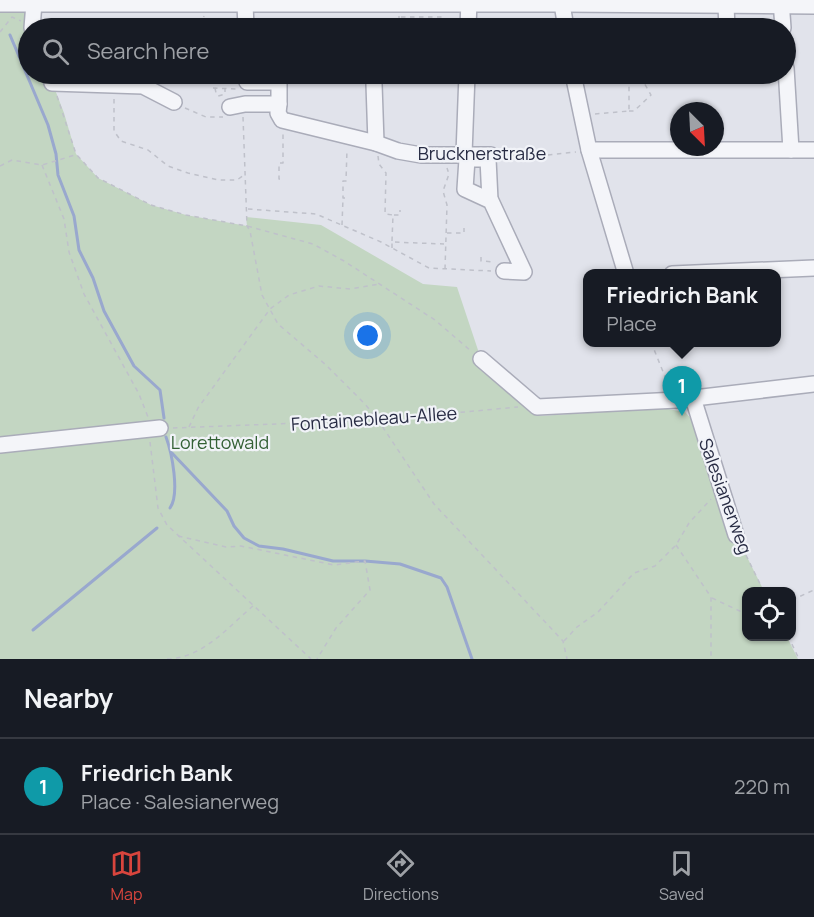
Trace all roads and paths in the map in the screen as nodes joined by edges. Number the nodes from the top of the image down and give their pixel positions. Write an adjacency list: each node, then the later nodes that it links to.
1 (17, 2): 3 (street); 6 (street)
2 (468, 2): 4 (street); 8 (street); 13 (street)
3 (34, 3): 7 (street); 11 (street)
4 (315, 3): 7 (street)
5 (781, 3): 9 (street); 10 (street); 16 (street)
6 (0, 4)
7 (245, 4): 12 (street)
8 (562, 4): 9 (street); 14 (street)
9 (726, 6): 15 (street)
10 (814, 6)
11 (32, 18)
12 (246, 18)
13 (468, 18)
14 (564, 18)
15 (727, 18)
16 (782, 18)
17 (18, 19): 18 (path)
18 (0, 32)
19 (52, 84): 43 (path)
20 (98, 84): 30 (street)
21 (237, 84): 31 (path)
22 (245, 84): 34 (street)
23 (279, 84): 33 (street)
24 (374, 84): 39 (street)
25 (467, 84): 46 (street)
26 (575, 84): 36 (street)
27 (628, 84): 35 (path)
28 (645, 84): 35 (path)
29 (787, 84): 41 (street)
30 (114, 86): 32 (street); 49 (path)
31 (225, 88): 31 (path)
32 (174, 102): 34 (path)
33 (279, 104): 34 (street); 37 (street)
34 (235, 111): 49 (path)
35 (629, 111): 36 (path)
36 (581, 114): 40 (street)
37 (282, 120): 38 (street, Brucknerstraße); 50 (path)
38 (347, 136): 39 (street, Brucknerstraße); 56 (path)
39 (376, 143): 44 (street, Brucknerstraße); 54 (path)
40 (589, 150): 41 (street); 45 (path, Brucknerstraße); 67 (street)
41 (791, 150): 42 (street)
42 (814, 150)
43 (76, 154): 47 (path); 55 (path)
44 (446, 155): 46 (street, Brucknerstraße); 58 (path)
45 (491, 155): 46 (street, Brucknerstraße)
46 (466, 156): 51 (street); 51 (street)
47 (42, 165): 48 (path); 80 (path)
48 (0, 166)
49 (245, 175): 52 (path)
50 (280, 179)
51 (490, 200): 65 (street)
52 (247, 209): 55 (path); 56 (path)
53 (400, 210): 54 (path)
54 (393, 215): 60 (path)
55 (247, 226): 70 (path); 71 (path)
56 (342, 226): 63 (path)
57 (464, 228): 58 (path)
58 (446, 233): 62 (path)
59 (418, 239): 61 (path)
60 (392, 242): 61 (path); 63 (path)
61 (418, 243): 62 (path)
62 (445, 244): 69 (path)
63 (392, 250): 69 (path)
64 (481, 256): 65 (path)
65 (502, 267): 69 (path)
66 (814, 268): 68 (street)
67 (625, 269)
68 (781, 269)
69 (445, 270)
70 (380, 284): 71 (path); 73 (path)
71 (270, 309): 78 (path); 79 (path)
72 (653, 347): 76 (path)
73 (481, 359): 77 (street)
74 (814, 384): 75 (street)
75 (693, 398): 76 (street); 82 (street, Salesianerweg)
76 (677, 400): 77 (street)
77 (537, 406): 78 (path, Fontainebleau-Allee)
78 (378, 420): 79 (path, Fontainebleau-Allee); 92 (path)
79 (189, 427): 80 (path, Fontainebleau-Allee)
80 (161, 428): 81 (street); 84 (path)
81 (0, 445)
82 (720, 489): 83 (street, Salesianerweg); 85 (path)
83 (736, 535): 86 (path, Salesianerweg)
84 (178, 536): 90 (path); 96 (path)
85 (676, 545): 88 (path); 92 (path)
86 (762, 587)
87 (814, 590): 89 (path)
88 (711, 597): 91 (path); 98 (path)
89 (796, 598)
90 (253, 606): 94 (path); 95 (path)
91 (742, 612)
92 (563, 641): 97 (path)
93 (790, 641): 99 (path)
94 (167, 659)
95 (311, 659)
96 (317, 659)
97 (567, 659)
98 (711, 659)
99 (799, 659)

